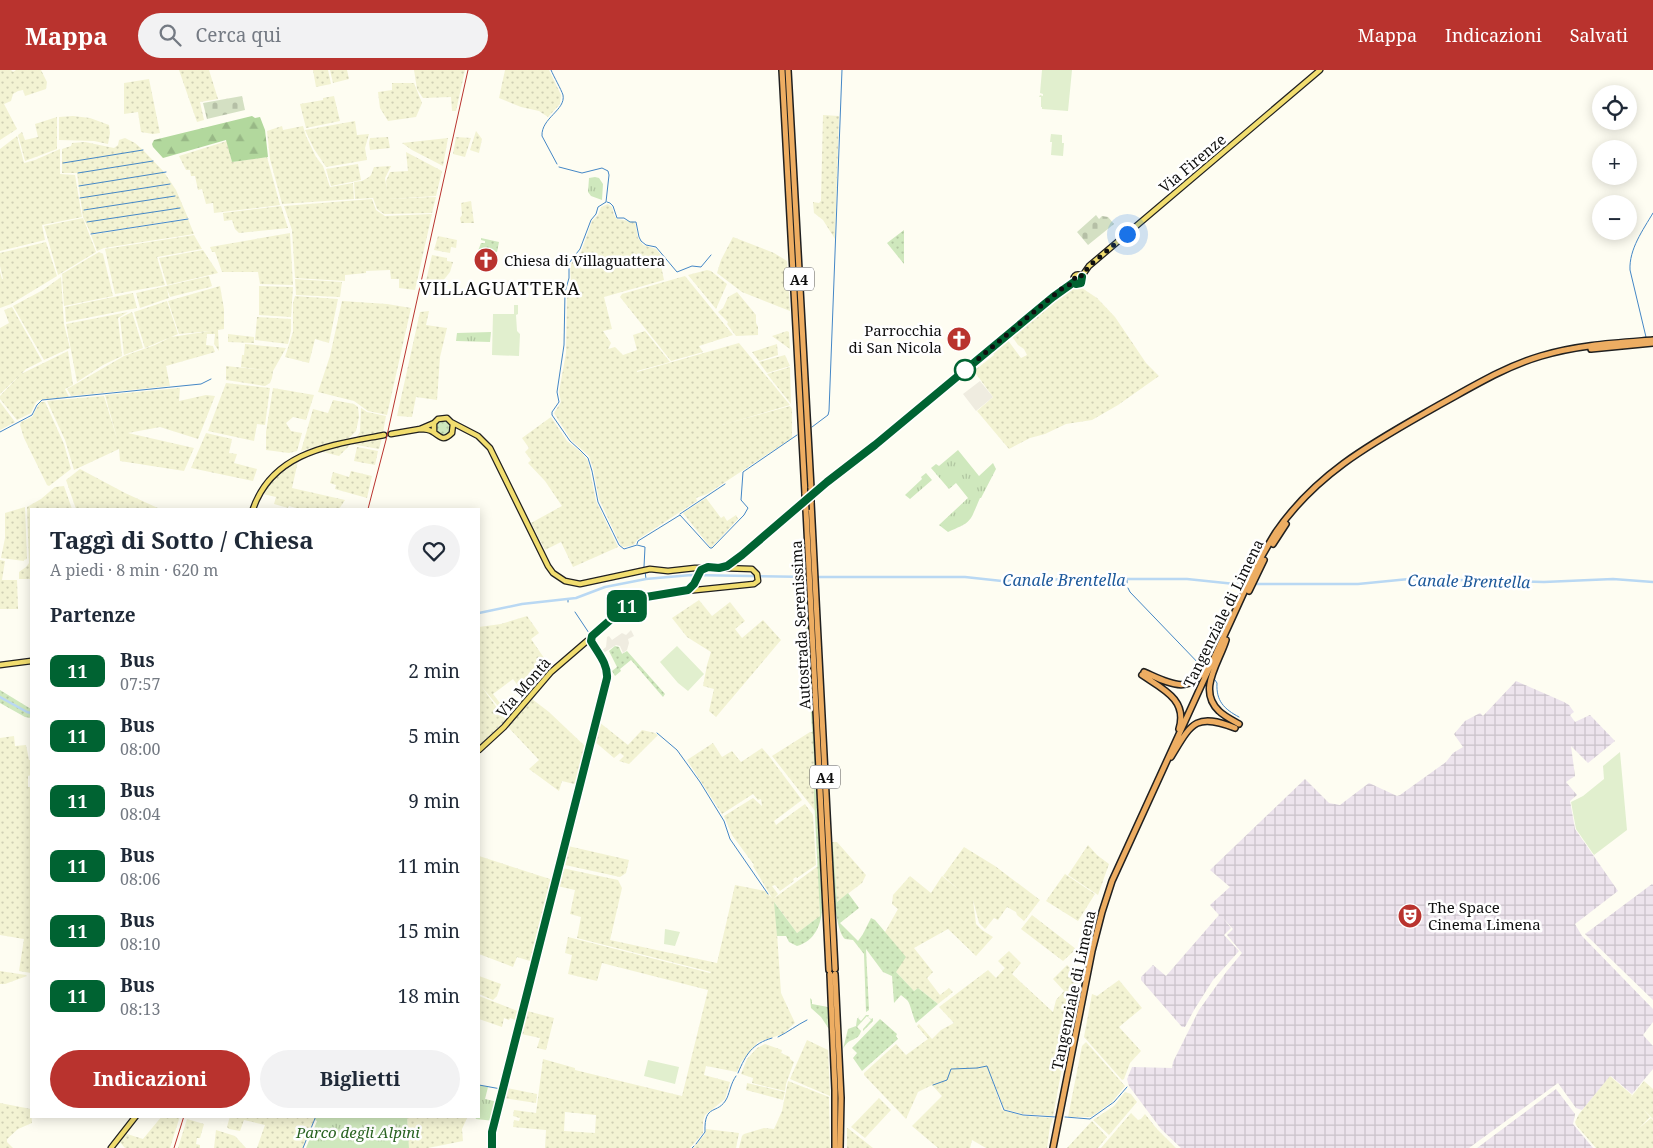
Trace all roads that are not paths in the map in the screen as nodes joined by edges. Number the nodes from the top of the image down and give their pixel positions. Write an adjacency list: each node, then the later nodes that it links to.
1 (782, 70): 13 (highway, Autostrada Serenissima / A4)
2 (788, 70): 13 (highway, Autostrada Serenissima / A4, bridge)
3 (1320, 70): 13 (main road, Via Firenze)
4 (1653, 342): 24 (highway, Tangenziale di Limena)
5 (451, 422): 6 (main road); 8 (main road); 10 (main road)
6 (434, 424): 7 (main road); 9 (main road)
7 (420, 429): 9 (main road); 11 (main road)
8 (466, 429): 10 (main road); 18 (main road)
9 (434, 432): 10 (main road)
10 (452, 433)
11 (390, 434)
12 (384, 435): 14 (main road)
13 (808, 498): 15 (main road); 21 (highway, Autostrada Serenissima / A4); 21 (highway, Autostrada Serenissima / A4, bridge)
14 (254, 508)
15 (735, 560): 17 (main road); 19 (main road)
16 (708, 567): 17 (main road); 18 (main road); 20 (main road, Via Montà)
17 (719, 568): 19 (main road)
18 (688, 569): 20 (main road)
19 (738, 570): 22 (main road)
20 (697, 577): 22 (main road); 23 (main road, Via Montà)
21 (813, 585): 32 (highway, Autostrada Serenissima / A4)
22 (709, 588): 23 (main road)
23 (680, 592): 28 (main road, Via Montà)
24 (1224, 639): 27 (highway, Tangenziale di Limena); 29 (highway); 30 (highway)
25 (30, 661): 26 (main road)
26 (0, 665)
27 (1195, 703): 29 (highway, Tangenziale di Limena); 30 (highway, Tangenziale di Limena)
28 (480, 749)
29 (1171, 757): 31 (highway, Tangenziale di Limena)
30 (1166, 762): 31 (highway, Tangenziale di Limena)
31 (1122, 862): 37 (highway, Tangenziale di Limena)
32 (832, 972): 35 (highway, Autostrada Serenissima / A4); 36 (highway, Autostrada Serenissima / A4)
33 (134, 1118): 34 (main road)
34 (111, 1148)
35 (835, 1148)
36 (840, 1148)
37 (1055, 1148)

